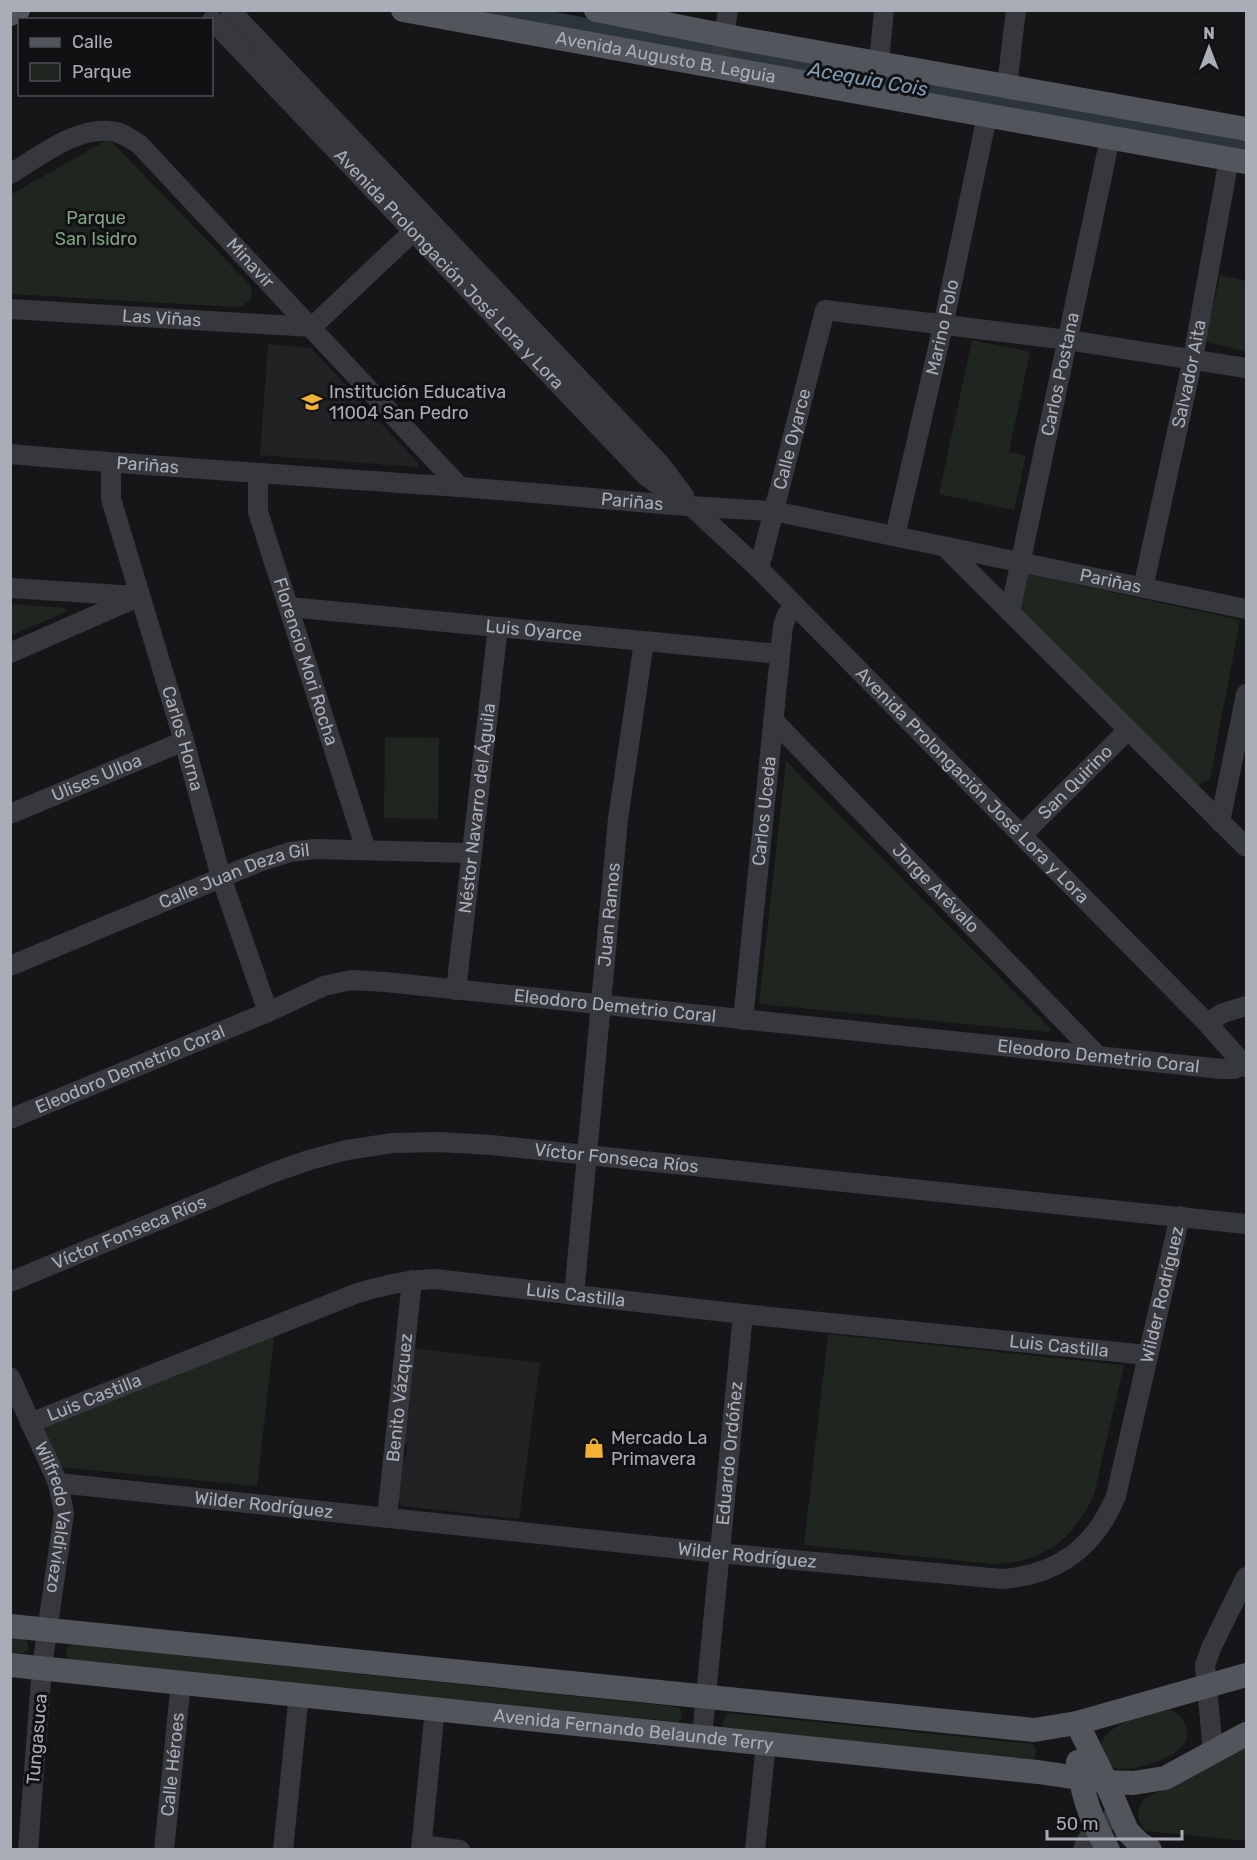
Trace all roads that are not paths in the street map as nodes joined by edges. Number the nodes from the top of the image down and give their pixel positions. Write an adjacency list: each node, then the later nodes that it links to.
1 (18, 10): 8 (main road)
2 (230, 10): 19 (street, Avenida Prolongación José Lora y Lora)
3 (404, 10): 12 (main road, Avenida Augusto B. Leguia)
4 (596, 10): 10 (main road, Avenida Augusto B. Leguia)
5 (728, 10): 10 (street)
6 (884, 10): 11 (street)
7 (1016, 10): 13 (street)
8 (10, 14)
9 (213, 22): 20 (street, Avenida Prolongación José Lora y Lora)
10 (724, 36): 11 (main road, Avenida Augusto B. Leguia); 12 (street)
11 (879, 63): 13 (main road, Avenida Augusto B. Leguia)
12 (719, 67): 14 (main road, Avenida Augusto B. Leguia)
13 (1007, 86): 15 (main road, Avenida Augusto B. Leguia)
14 (987, 116): 16 (main road, Avenida Augusto B. Leguia); 22 (street, Marino Polo)
15 (1246, 129)
16 (1110, 138): 17 (main road, Avenida Augusto B. Leguia); 24 (street, Carlos Postana)
17 (1238, 161): 25 (street, Salvador Aita)
18 (10, 174): 23 (street, Minavir)
19 (427, 218): 20 (street); 31 (street, Avenida Prolongación José Lora y Lora)
20 (412, 232): 23 (street); 31 (street, Avenida Prolongación José Lora y Lora)
21 (10, 309): 23 (street, Las Viñas)
22 (943, 326): 24 (street); 32 (street, Calle Oyarce); 33 (street, Marino Polo)
23 (312, 327): 30 (street, Minavir)
24 (1068, 340): 25 (street); 35 (street, Carlos Postana)
25 (1193, 358): 26 (street); 38 (street, Salvador Aita)
26 (1246, 368)
27 (10, 454): 28 (street, Pariñas)
28 (111, 463): 29 (street, Pariñas); 39 (street, Carlos Horna)
29 (258, 473): 30 (street, Pariñas); 41 (street, Florencio Mori Rocha)
30 (460, 487): 31 (street, Pariñas)
31 (693, 508): 32 (street, Pariñas); 36 (street, Avenida Prolongación José Lora y Lora)
32 (773, 511): 33 (street, Pariñas); 36 (street, Calle Oyarce)
33 (895, 536): 34 (street, Pariñas)
34 (945, 547): 35 (street, Pariñas); 43 (street)
35 (1022, 562): 38 (street, Pariñas); 43 (street, Carlos Postana)
36 (759, 569): 40 (street, Avenida Prolongación José Lora y Lora)
37 (10, 588): 39 (street)
38 (1143, 588): 42 (street, Pariñas)
39 (140, 596): 46 (street); 51 (street, Carlos Horna)
40 (794, 606): 47 (street, Carlos Uceda); 54 (street, Avenida Prolongación José Lora y Lora)
41 (289, 607): 44 (street, Luis Oyarce); 56 (street, Florencio Mori Rocha)
42 (1246, 609)
43 (1010, 612): 50 (street)
44 (498, 627): 45 (street, Luis Oyarce); 57 (street, Néstor Navarro del Águila)
45 (644, 642): 47 (street, Luis Oyarce); 61 (street, Juan Ramos)
46 (10, 653)
47 (780, 654): 49 (street, Carlos Uceda)
48 (1246, 694): 53 (street)
49 (772, 720): 64 (street, Carlos Uceda); 66 (street, Jorge Arévalo)
50 (1128, 730): 53 (street); 54 (street, San Quirino)
51 (184, 741): 52 (street, Ulises Ulloa); 58 (street, Carlos Horna)
52 (10, 814)
53 (1220, 822): 55 (street)
54 (1022, 836): 65 (street, Avenida Prolongación José Lora y Lora)
55 (1246, 847)
56 (366, 850): 57 (street, Calle Juan Deza Gil); 58 (street, Calle Juan Deza Gil)
57 (471, 853): 60 (street, Néstor Navarro del Águila)
58 (221, 877): 59 (street, Calle Juan Deza Gil); 63 (street, Carlos Horna)
59 (10, 966)
60 (456, 990): 61 (street, Eleodoro Demetrio Coral); 63 (street, Eleodoro Demetrio Coral)
61 (600, 1003): 64 (street, Eleodoro Demetrio Coral); 69 (street, Juan Ramos)
62 (1246, 1006): 65 (street)
63 (268, 1012): 68 (street, Eleodoro Demetrio Coral)
64 (743, 1020): 66 (street, Eleodoro Demetrio Coral)
65 (1207, 1023): 67 (street, Avenida Prolongación José Lora y Lora)
66 (1098, 1056): 67 (street, Eleodoro Demetrio Coral)
67 (1245, 1065)
68 (10, 1119)
69 (586, 1155): 70 (street, Víctor Fonseca Ríos); 73 (street, Víctor Fonseca Ríos); 74 (street, Juan Ramos)
70 (1180, 1216): 71 (street, Víctor Fonseca Ríos); 76 (street, Wilder Rodríguez)
71 (1246, 1224)
72 (412, 1280): 74 (street, Luis Castilla); 78 (street, Luis Castilla); 80 (street, Benito Vázquez)
73 (10, 1282)
74 (574, 1295): 75 (street, Luis Castilla)
75 (743, 1314): 76 (street, Luis Castilla); 81 (street, Eduardo Ordóñez)
76 (1147, 1354): 81 (street, Wilder Rodríguez)
77 (10, 1377): 78 (street, Wilfredo Valdiviezo)
78 (30, 1423): 79 (street, Wilfredo Valdiviezo)
79 (58, 1484): 80 (street, Wilder Rodríguez); 84 (street, Wilfredo Valdiviezo)
80 (387, 1517): 81 (street, Wilder Rodríguez)
81 (719, 1553): 91 (street, Eduardo Ordóñez)
82 (1246, 1577): 89 (street)
83 (10, 1626): 84 (main road)
84 (47, 1629): 86 (street, Tungasuca); 91 (main road)
85 (10, 1665): 86 (main road, Avenida Fernando Belaunde Terry)
86 (42, 1667): 88 (main road, Avenida Fernando Belaunde Terry); 103 (street, Tungasuca)
87 (1246, 1675): 89 (main road)
88 (181, 1682): 90 (main road, Avenida Fernando Belaunde Terry); 104 (street, Calle Héroes)
89 (1206, 1688): 93 (main road); 97 (street)
90 (299, 1694): 92 (main road, Avenida Fernando Belaunde Terry); 105 (street)
91 (705, 1698): 93 (main road); 95 (street, Eduardo Ordóñez)
92 (435, 1708): 95 (main road, Avenida Fernando Belaunde Terry); 102 (street)
93 (1077, 1723): 98 (main road); 99 (main road)
94 (1246, 1734): 97 (main road, Avenida Fernando Belaunde Terry)
95 (702, 1736): 96 (main road, Avenida Fernando Belaunde Terry)
96 (766, 1743): 98 (main road, Avenida Fernando Belaunde Terry); 107 (street)
97 (1213, 1752): 99 (main road, Avenida Fernando Belaunde Terry)
98 (1080, 1777): 99 (main road, Avenida Fernando Belaunde Terry); 101 (main road)
99 (1106, 1782): 100 (main road)
100 (1119, 1814): 101 (street); 109 (main road)
101 (1102, 1839): 108 (street)
102 (422, 1847): 106 (street)
103 (28, 1850)
104 (164, 1850)
105 (283, 1850)
106 (460, 1850)
107 (755, 1850)
108 (1083, 1850)
109 (1150, 1850)

